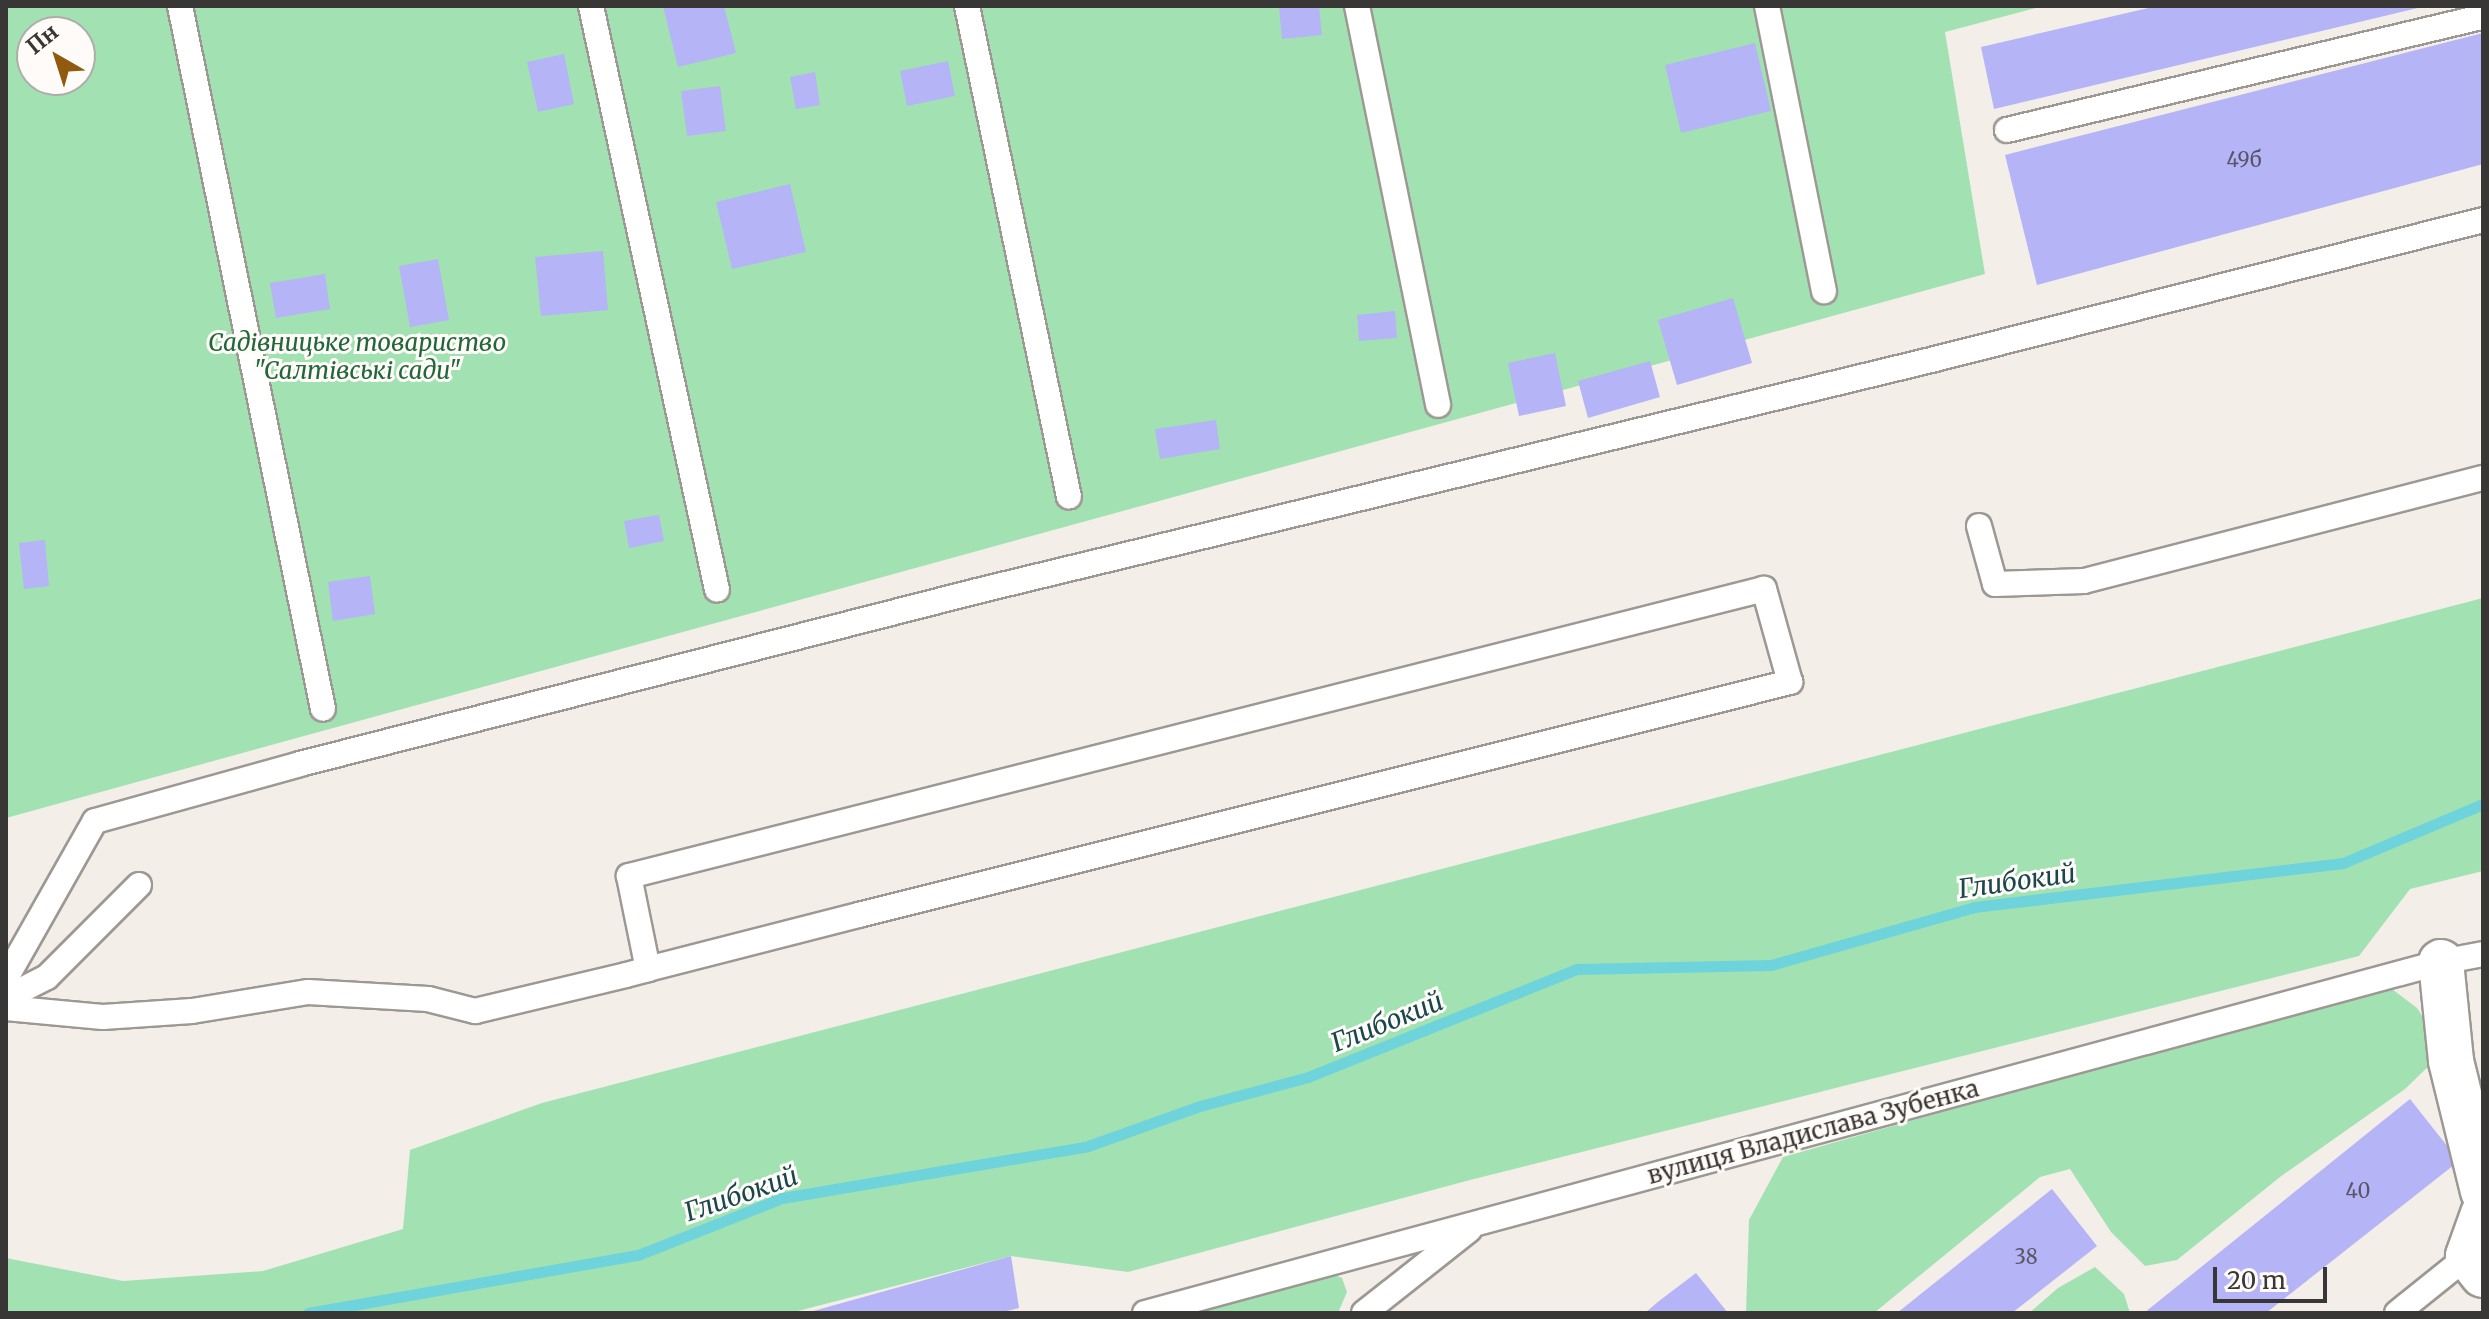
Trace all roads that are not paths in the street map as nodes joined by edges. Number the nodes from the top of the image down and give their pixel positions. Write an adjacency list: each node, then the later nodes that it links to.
1 (180, 6): 15 (lane)
2 (591, 6): 14 (lane)
3 (967, 6): 12 (lane)
4 (1357, 6): 10 (lane)
5 (1767, 6): 9 (lane)
6 (2483, 17): 7 (lane)
7 (2007, 130)
8 (2483, 220): 20 (lane)
9 (1824, 291)
10 (1438, 405)
11 (2483, 478): 13 (lane)
12 (1069, 497)
13 (1979, 526)
14 (717, 590)
15 (323, 709)
16 (139, 885): 21 (lane)
17 (2483, 954): 18 (lane, вулиця Владислава Зубенка)
18 (2441, 962): 23 (street); 25 (lane, вулиця Владислава Зубенка)
19 (648, 969): 19 (lane); 22 (lane)
20 (6, 978)
21 (6, 998)
22 (6, 1008)
23 (2483, 1191)
24 (2483, 1214): 26 (street)
25 (1479, 1223): 27 (lane, вулиця Владислава Зубенка); 28 (lane)
26 (2476, 1265): 29 (lane)
27 (1145, 1313)
28 (1364, 1313)
29 (2397, 1313)

